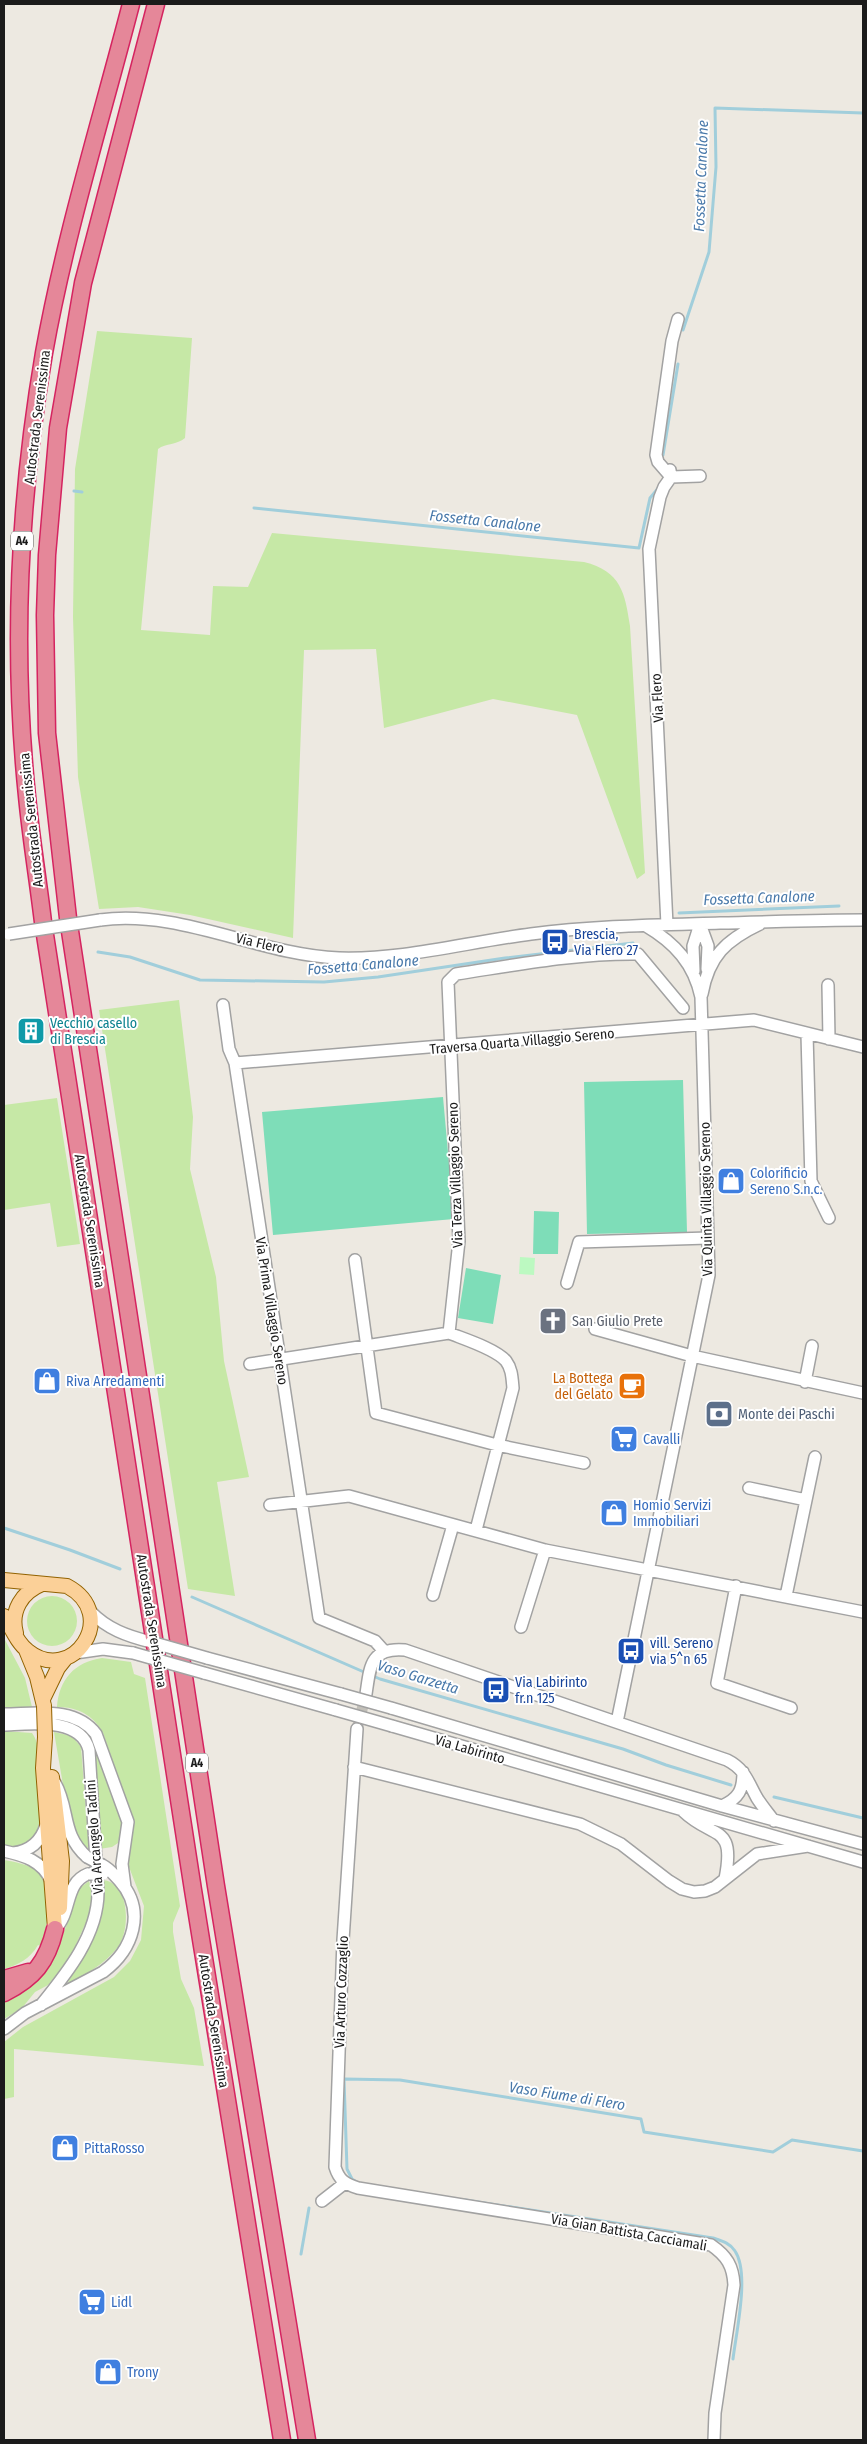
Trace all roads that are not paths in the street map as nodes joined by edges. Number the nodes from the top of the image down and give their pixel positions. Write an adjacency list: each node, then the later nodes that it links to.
1 (131, 4): 92 (highway, Autostrada Serenissima / A4)
2 (156, 4): 93 (highway, Autostrada Serenissima / A4)
3 (678, 319): 4 (street)
4 (671, 474): 5 (street); 9 (street, Via Flero)
5 (700, 476)
6 (863, 920): 7 (street, Via Flero)
7 (764, 922): 8 (street, Via Flero); 12 (street, Via Quinta Villaggio Sereno)
8 (700, 924): 9 (street, Via Flero); 12 (street, Via Quinta Villaggio Sereno); 13 (street, Via Quinta Villaggio Sereno)
9 (667, 925): 10 (street, Via Flero)
10 (646, 926): 11 (street, Via Flero, bridge); 13 (street, Via Quinta Villaggio Sereno)
11 (6, 935)
12 (707, 971): 15 (street, Via Quinta Villaggio Sereno)
13 (694, 973): 15 (street, Via Quinta Villaggio Sereno)
14 (828, 985): 20 (street)
15 (701, 997): 18 (street, Via Quinta Villaggio Sereno)
16 (223, 1005): 23 (street, Via Prima Villaggio Sereno)
17 (683, 1008): 21 (street)
18 (703, 1026): 19 (street, Traversa Quarta Villaggio Sereno); 21 (street, Traversa Quarta Villaggio Sereno); 25 (street, Via Quinta Villaggio Sereno)
19 (807, 1034): 20 (street, Traversa Quarta Villaggio Sereno); 24 (street)
20 (829, 1039): 22 (street, Traversa Quarta Villaggio Sereno)
21 (450, 1047): 23 (street, Traversa Quarta Villaggio Sereno); 29 (street, Via Terza Villaggio Sereno)
22 (863, 1047)
23 (235, 1063): 33 (street, Via Prima Villaggio Sereno)
24 (829, 1218)
25 (708, 1238): 27 (street); 32 (street, Via Quinta Villaggio Sereno)
26 (354, 1260): 30 (street)
27 (567, 1283)
28 (595, 1329): 32 (street)
29 (449, 1333): 30 (street); 37 (street)
30 (367, 1345): 33 (street); 37 (street)
31 (812, 1346): 35 (street)
32 (692, 1356): 35 (street); 47 (street, Via Quinta Villaggio Sereno)
33 (280, 1359): 34 (street); 41 (street, Via Prima Villaggio Sereno)
34 (250, 1364)
35 (805, 1382): 36 (street)
36 (863, 1394)
37 (498, 1445): 39 (street); 45 (street)
38 (815, 1457): 42 (street)
39 (584, 1463)
40 (749, 1488): 42 (street)
41 (300, 1500): 43 (street); 44 (street); 59 (street, Via Prima Villaggio Sereno)
42 (806, 1500): 52 (street)
43 (270, 1505)
44 (453, 1525): 45 (street); 51 (street)
45 (476, 1530): 46 (street)
46 (545, 1550): 47 (street); 56 (street)
47 (648, 1572): 50 (street); 65 (street, Via Quinta Villaggio Sereno)
48 (4, 1580): 49 (main road, Via Labirinto)
49 (50, 1583): 53 (main road, Via Labirinto); 57 (main road)
50 (736, 1586): 52 (street); 63 (street)
51 (433, 1595)
52 (786, 1596): 54 (street)
53 (90, 1611): 60 (main road); 72 (street, Via Labirinto, bridge)
54 (863, 1612)
55 (4, 1616): 57 (main road)
56 (521, 1627)
57 (17, 1637): 58 (main road)
58 (26, 1650): 60 (main road, Via Labirinto); 62 (main road)
59 (384, 1652): 61 (street); 65 (street)
60 (70, 1655): 62 (main road); 73 (street, Via Labirinto, bridge)
61 (366, 1694)
62 (43, 1703): 68 (main road, bridge)
63 (791, 1708)
64 (4, 1714): 83 (street, Via Arcangelo Tadini)
65 (617, 1722): 70 (street)
66 (4, 1725): 88 (street, Via Arcangelo Tadini)
67 (357, 1729): 69 (street, Via Arturo Cozzaglio)
68 (45, 1742): 71 (main road); 75 (main road)
69 (354, 1767): 81 (street); 90 (street, Via Arturo Cozzaglio)
70 (743, 1772): 72 (street); 74 (street)
71 (51, 1776): 80 (street, bridge); 84 (main road)
72 (722, 1806): 74 (street, Via Labirinto)
73 (681, 1809): 77 (street, Via Labirinto); 81 (street)
74 (774, 1821): 76 (street, Via Labirinto)
75 (46, 1825): 78 (street); 82 (main road)
76 (863, 1844)
77 (808, 1846): 79 (street, Via Labirinto); 81 (street)
78 (9, 1852): 82 (street)
79 (863, 1862)
80 (102, 1870): 83 (street, Via Arcangelo Tadini); 84 (street, bridge)
81 (725, 1878)
82 (51, 1881): 84 (main road)
83 (125, 1887): 88 (street, Via Arcangelo Tadini)
84 (55, 1929): 85 (highway)
85 (35, 1970): 86 (highway); 87 (highway)
86 (4, 1979)
87 (4, 1993)
88 (41, 2005): 89 (street, Via Arcangelo Tadini)
89 (4, 2029)
90 (345, 2184): 91 (street); 94 (street, Via Gian Battista Cacciamali)
91 (322, 2201)
92 (282, 2440)
93 (307, 2440)
94 (714, 2440)

